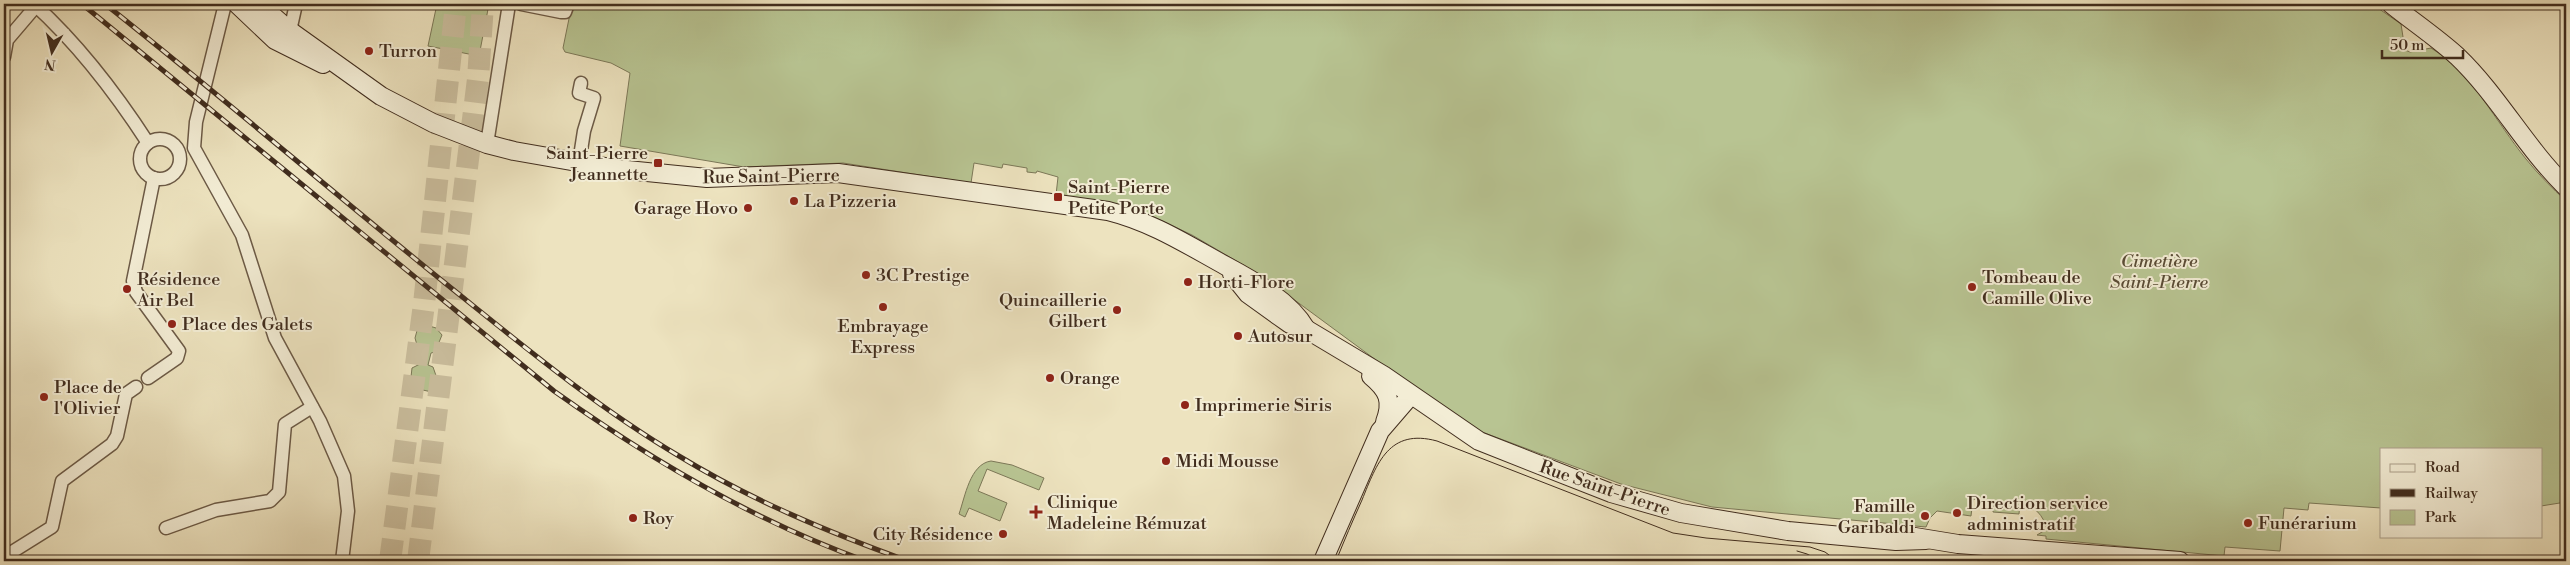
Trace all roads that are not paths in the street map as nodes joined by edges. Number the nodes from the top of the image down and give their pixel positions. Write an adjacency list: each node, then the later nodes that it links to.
1 (33, 4): 11 (street); 13 (street); 16 (street)
2 (224, 4): 18 (street)
3 (237, 4): 12 (main road, Rue Saint-Pierre)
4 (259, 4): 10 (main road, Rue Saint-Pierre)
5 (296, 4): 10 (street)
6 (509, 4): 17 (street)
7 (521, 4): 8 (street)
8 (568, 4)
9 (2391, 4): 22 (main road)
10 (290, 31): 12 (street); 14 (main road, Rue Saint-Pierre)
11 (4, 32)
12 (268, 33): 14 (main road, Rue Saint-Pierre)
13 (4, 57)
14 (350, 76): 17 (main road, Rue Saint-Pierre)
15 (581, 83): 20 (street)
16 (148, 143): 19 (street); 21 (street)
17 (487, 144): 20 (main road, Rue Saint-Pierre)
18 (194, 148): 19 (street); 27 (street)
19 (179, 154): 21 (street)
20 (579, 163): 23 (main road, Rue Saint-Pierre)
21 (154, 178): 24 (street)
22 (2566, 187)
23 (1359, 362): 26 (main road, Rue Saint-Pierre); 28 (main road)
24 (148, 378)
25 (136, 387): 30 (street)
26 (1408, 399): 28 (main road); 33 (main road, Rue Saint-Pierre)
27 (312, 407): 29 (street); 31 (street)
28 (1385, 422): 32 (main road)
29 (166, 528)
30 (4, 556)
31 (342, 561)
32 (1323, 561)
33 (2180, 561)

